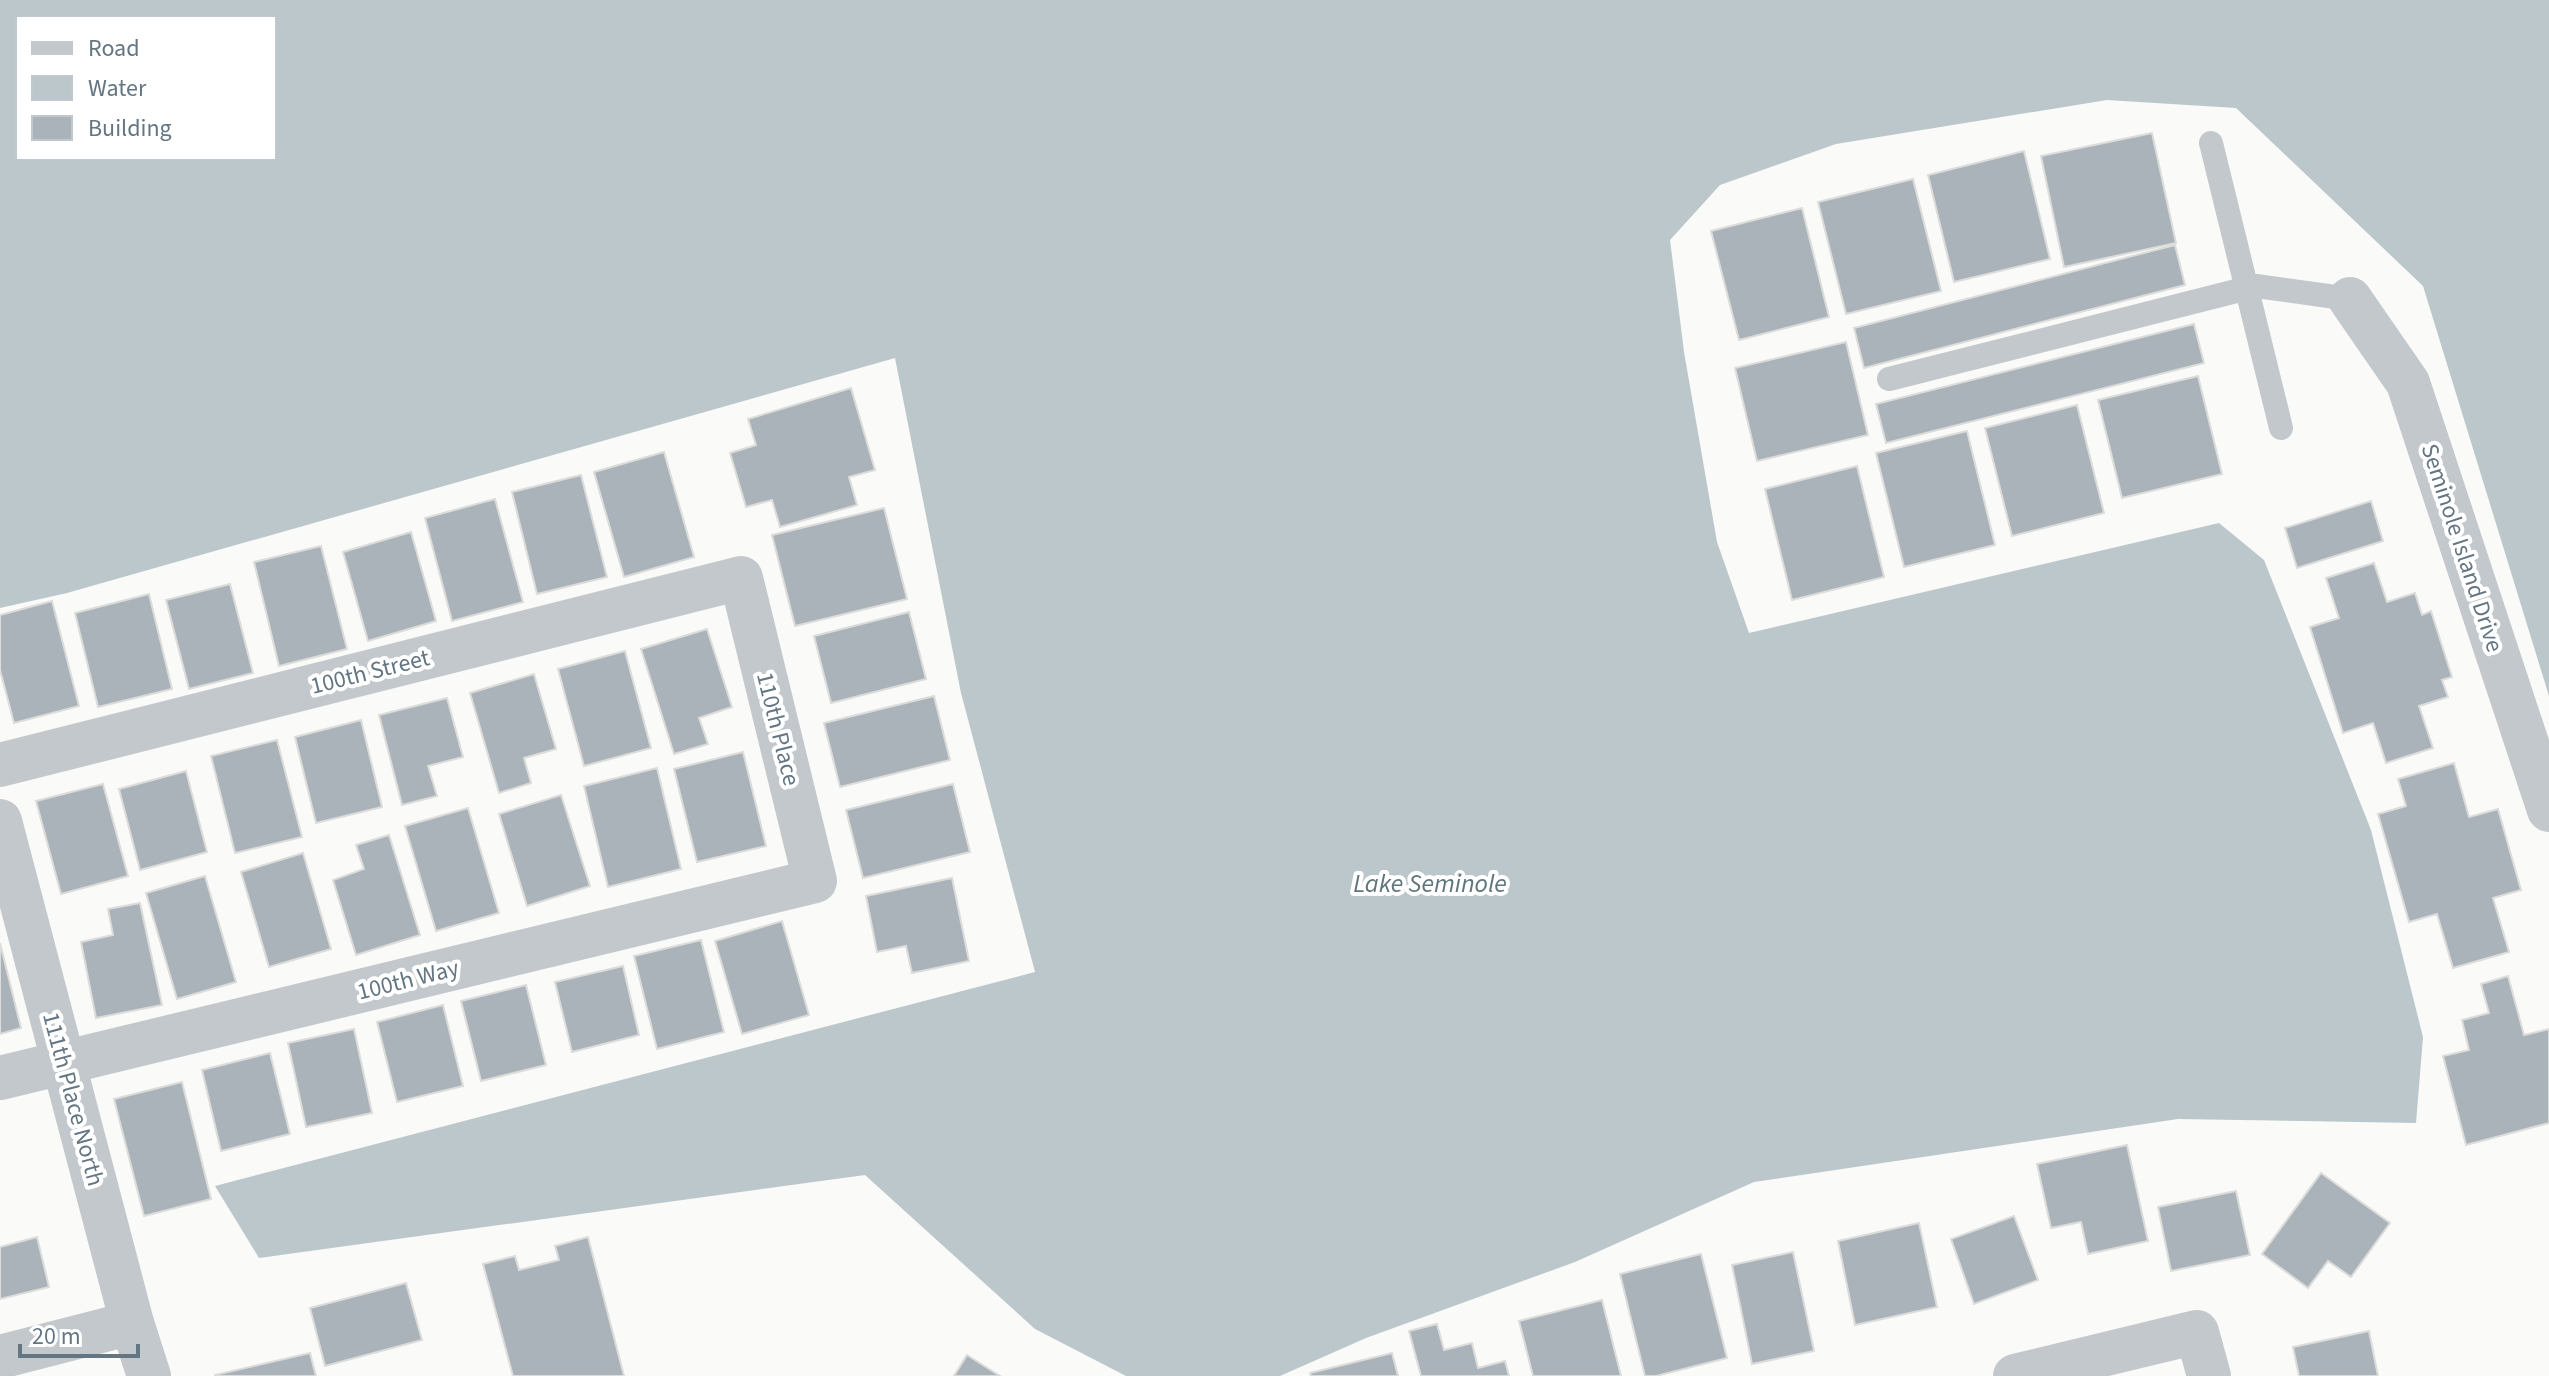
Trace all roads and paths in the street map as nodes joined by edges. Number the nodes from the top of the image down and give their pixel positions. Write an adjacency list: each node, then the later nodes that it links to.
1 (2211, 143): 2 (lane)
2 (2246, 288): 3 (lane); 4 (lane); 5 (lane)
3 (2350, 299): 8 (street, Seminole Island Drive)
4 (1889, 379)
5 (2281, 428)
6 (741, 578): 7 (street, 100th Street); 10 (street, 110th Place)
7 (0, 765)
8 (2549, 810)
9 (0, 821): 11 (street, 111th Place North)
10 (815, 881): 11 (street, 100th Way)
11 (64, 1063): 12 (street, 100th Way); 13 (street, 111th Place North)
12 (0, 1078)
13 (132, 1323): 14 (street); 15 (street, 111th Place North)
14 (0, 1357)
15 (149, 1376)
16 (2015, 1376): 17 (street)
17 (2209, 1376)

